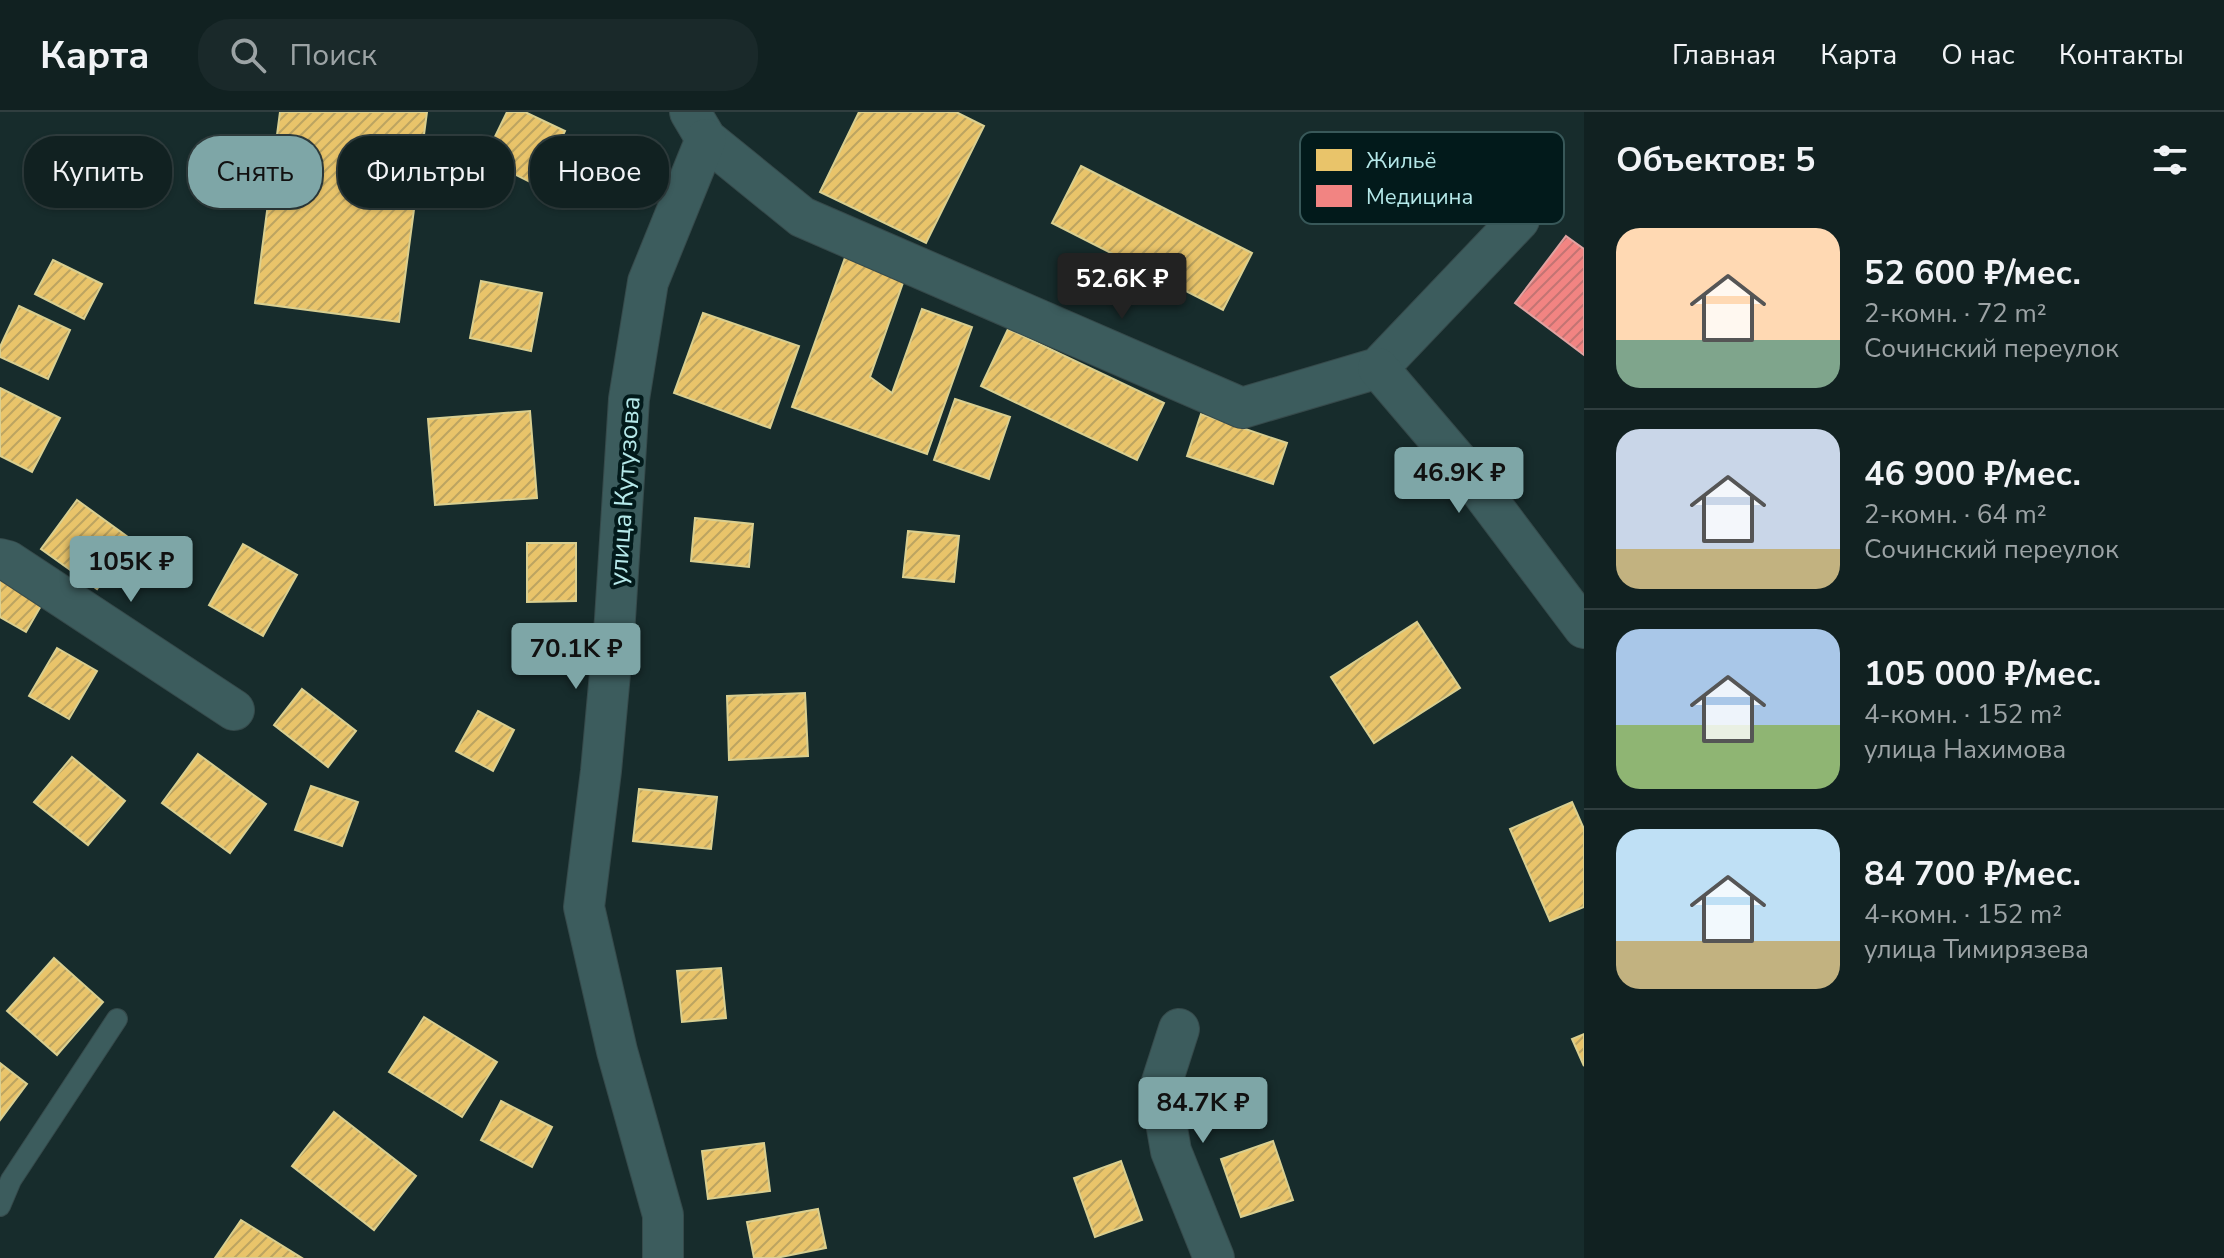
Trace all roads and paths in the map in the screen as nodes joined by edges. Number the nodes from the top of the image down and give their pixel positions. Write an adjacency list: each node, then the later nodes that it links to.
1 (698, 126): 3 (street); 10 (street, улица Кутузова)
2 (1515, 224): 3 (street)
3 (1378, 368): 5 (street)
4 (0, 559): 6 (street)
5 (1584, 628)
6 (234, 710)
7 (117, 1019): 9 (lane)
8 (1179, 1029): 11 (street)
9 (0, 1206)
10 (663, 1258)
11 (1214, 1258)

